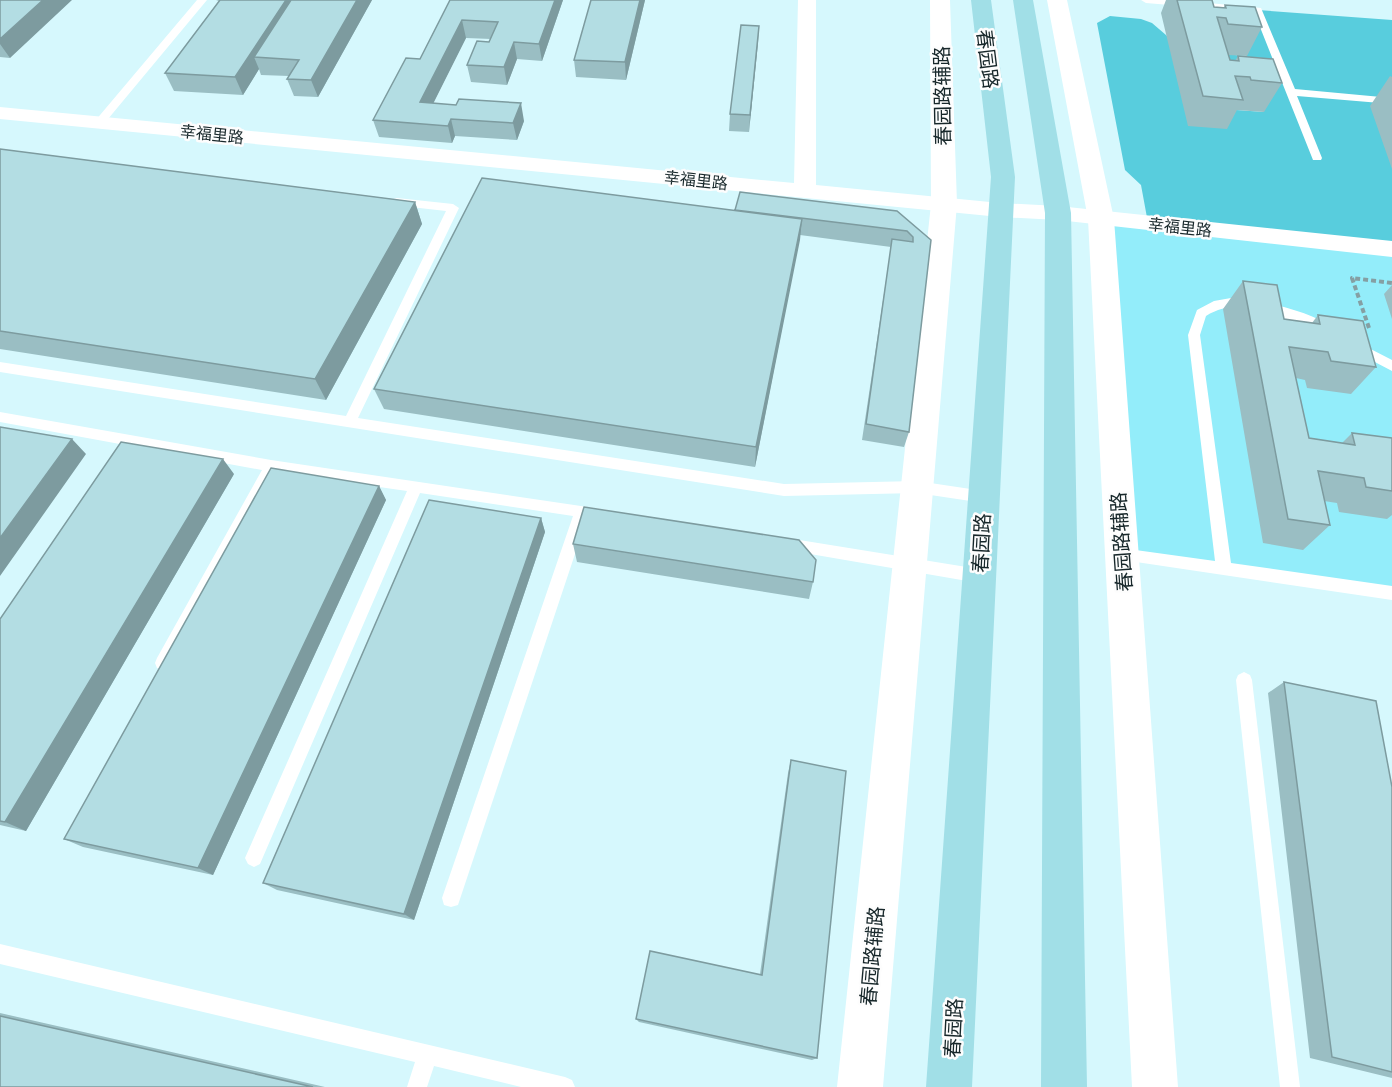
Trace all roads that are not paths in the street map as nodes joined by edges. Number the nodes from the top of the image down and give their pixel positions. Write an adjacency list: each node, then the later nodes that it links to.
1 (202, 0): 11 (lane)
2 (807, 0): 13 (street)
3 (940, 0): 15 (street, 春园路辅路)
4 (981, 0): 16 (main road, 春园路)
5 (1023, 0): 17 (main road)
6 (1057, 0): 18 (street, 春园路辅路)
7 (1146, 0): 8 (lane)
8 (1290, 92): 9 (lane); 12 (lane)
9 (1392, 100)
10 (0, 113): 11 (street, 幸福里路)
11 (99, 123): 13 (street, 幸福里路)
12 (1317, 158)
13 (805, 191): 15 (street, 幸福里路)
14 (384, 200): 23 (lane)
15 (944, 204): 16 (street, 幸福里路); 26 (street, 春园路辅路)
16 (1000, 210): 17 (street, 幸福里路); 27 (main road, 春园路)
17 (1058, 213): 18 (street, 幸福里路); 46 (main road)
18 (1101, 219): 19 (street, 幸福里路); 31 (street, 春园路辅路)
19 (1392, 249)
20 (1386, 363): 33 (lane)
21 (0, 367): 23 (lane)
22 (0, 417): 24 (lane)
23 (350, 421): 26 (lane)
24 (271, 466): 25 (lane); 36 (lane)
25 (416, 487): 28 (lane); 38 (lane)
26 (916, 487): 27 (lane); 32 (street, 春园路辅路)
27 (984, 497): 34 (main road, 春园路)
28 (582, 511): 29 (lane); 39 (lane)
29 (617, 516)
30 (769, 541): 32 (lane)
31 (1121, 554): 33 (lane); 47 (street, 春园路辅路)
32 (909, 564): 34 (lane); 44 (street, 春园路辅路)
33 (1224, 569): 35 (lane)
34 (979, 576): 45 (main road, 春园路)
35 (1392, 593)
36 (156, 675)
37 (1244, 680): 48 (lane)
38 (254, 858)
39 (451, 898)
40 (0, 954): 41 (lane)
41 (427, 1055): 42 (lane); 43 (lane)
42 (417, 1087)
43 (565, 1087)
44 (860, 1087)
45 (949, 1087)
46 (1064, 1087)
47 (1155, 1087)
48 (1290, 1087)

